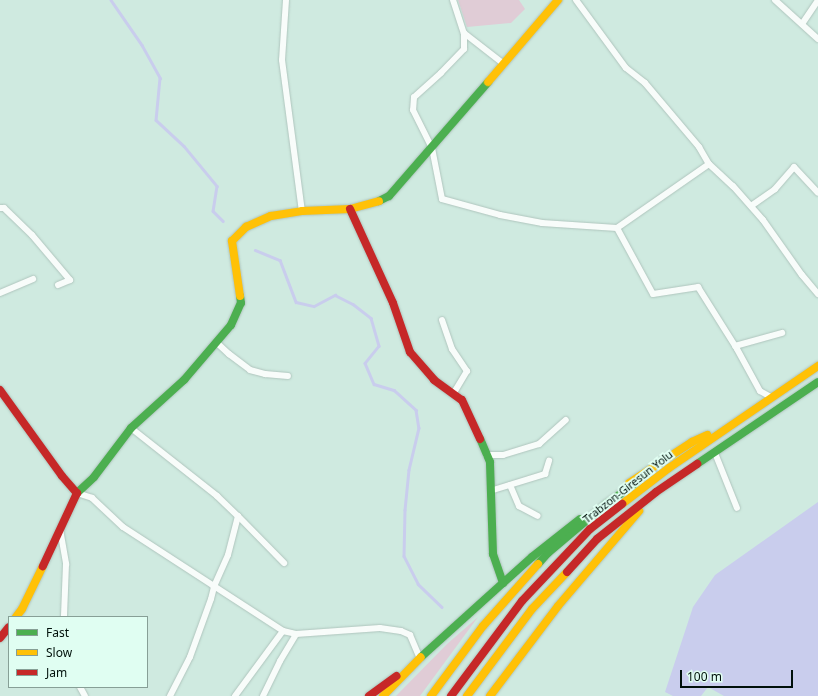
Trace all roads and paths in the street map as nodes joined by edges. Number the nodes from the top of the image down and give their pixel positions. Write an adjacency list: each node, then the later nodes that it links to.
1 (286, 0): 18 (street)
2 (453, 0): 8 (street)
3 (558, 0): 10 (main road)
4 (576, 0): 12 (street)
5 (775, 0): 7 (street)
6 (818, 0): 7 (street)
7 (802, 24): 9 (street)
8 (464, 33): 10 (street); 11 (street)
9 (818, 39)
10 (504, 64): 11 (main road)
11 (432, 148): 17 (main road); 19 (street)
12 (709, 164): 15 (street); 19 (street)
13 (818, 184): 14 (street)
14 (816, 191): 15 (street)
15 (751, 206): 23 (street)
16 (0, 208): 21 (street)
17 (350, 208): 18 (main road); 32 (main road)
18 (302, 211): 26 (main road)
19 (616, 228): 27 (street)
20 (33, 279): 22 (street)
21 (58, 285)
22 (0, 293)
23 (818, 294)
24 (442, 320): 32 (street)
25 (782, 333): 27 (street)
26 (216, 342): 29 (street); 35 (main road)
27 (735, 346): 33 (street)
28 (818, 366): 33 (main road, Trabzon-Giresun Yolu)
29 (288, 376)
30 (818, 382): 37 (main road, Trabzon-Giresun Yolu)
31 (0, 390): 43 (main road)
32 (453, 394): 38 (main road)
33 (772, 397): 36 (main road); 65 (main road, Trabzon-Giresun Yolu)
34 (566, 420): 38 (street)
35 (131, 428): 43 (main road); 45 (street)
36 (707, 435): 49 (main road); 64 (main road)
37 (715, 453): 42 (main road, Trabzon-Giresun Yolu); 44 (street)
38 (486, 455): 41 (main road)
39 (549, 460): 40 (street)
40 (510, 485): 41 (street); 46 (street)
41 (490, 491): 49 (main road)
42 (656, 492): 66 (main road, Trabzon-Giresun Yolu); 67 (main road)
43 (77, 493): 47 (main road); 50 (street)
44 (736, 508)
45 (238, 516): 48 (street); 50 (street)
46 (538, 516)
47 (60, 529): 51 (main road); 52 (street)
48 (284, 563)
49 (503, 583): 57 (main road)
50 (214, 587): 54 (street); 59 (street)
51 (17, 616)
52 (64, 616)
53 (8, 628): 56 (main road)
54 (283, 631): 55 (street); 60 (street)
55 (296, 634): 57 (street); 61 (street)
56 (0, 638)
57 (420, 658): 58 (main road)
58 (411, 666): 62 (main road); 63 (main road)
59 (170, 696)
60 (235, 696)
61 (263, 696)
62 (369, 696)
63 (383, 696)
64 (431, 696)
65 (451, 696)
66 (467, 696)
67 (490, 696)

